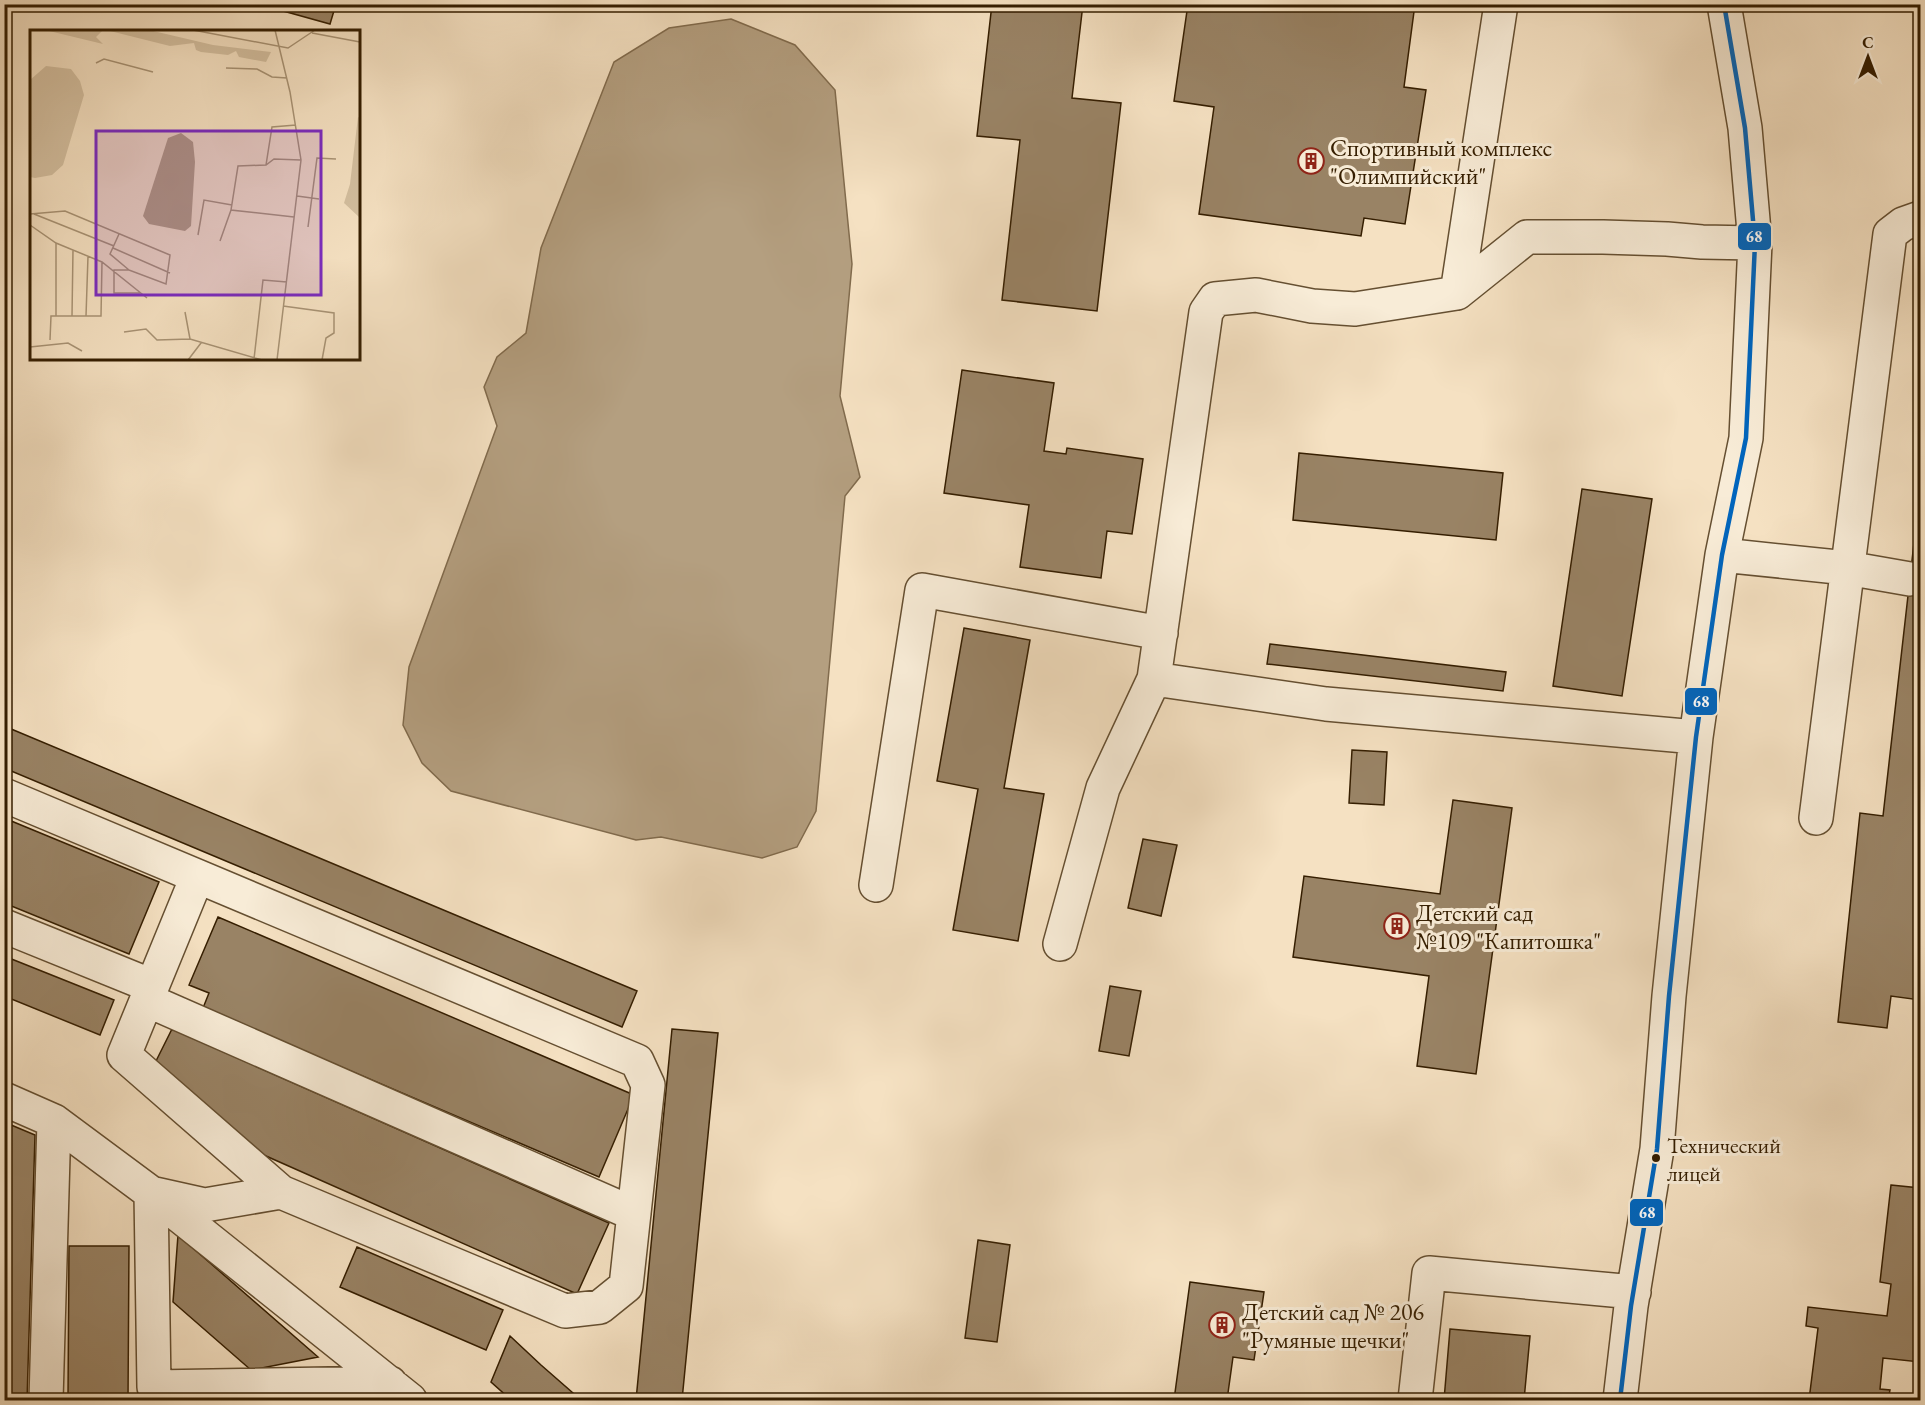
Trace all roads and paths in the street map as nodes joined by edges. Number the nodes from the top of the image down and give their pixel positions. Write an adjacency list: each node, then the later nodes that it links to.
1 (1500, 4): 5 (street)
2 (1724, 4): 4 (street)
3 (1920, 218): 7 (street)
4 (1755, 243): 5 (street); 6 (street)
5 (1458, 293): 9 (street)
6 (1722, 555): 7 (street); 11 (street)
7 (1847, 568): 8 (street); 13 (street)
8 (1910, 579)
9 (1161, 633): 10 (street); 15 (street)
10 (1154, 679): 11 (street); 17 (street)
11 (1696, 736): 24 (street)
12 (4, 795): 14 (street)
13 (1816, 818)
14 (197, 877): 18 (street); 23 (street)
15 (876, 885)
16 (4, 926): 18 (street)
17 (1060, 944)
18 (149, 993): 21 (street); 23 (street)
19 (4, 1099): 20 (street)
20 (54, 1120): 22 (street); 26 (street)
21 (281, 1192): 22 (street); 23 (street)
22 (151, 1193): 25 (street); 25 (street)
23 (634, 1214)
24 (1634, 1292): 27 (street); 28 (street)
25 (400, 1392)
26 (46, 1401)
27 (1415, 1401)
28 (1620, 1401)

